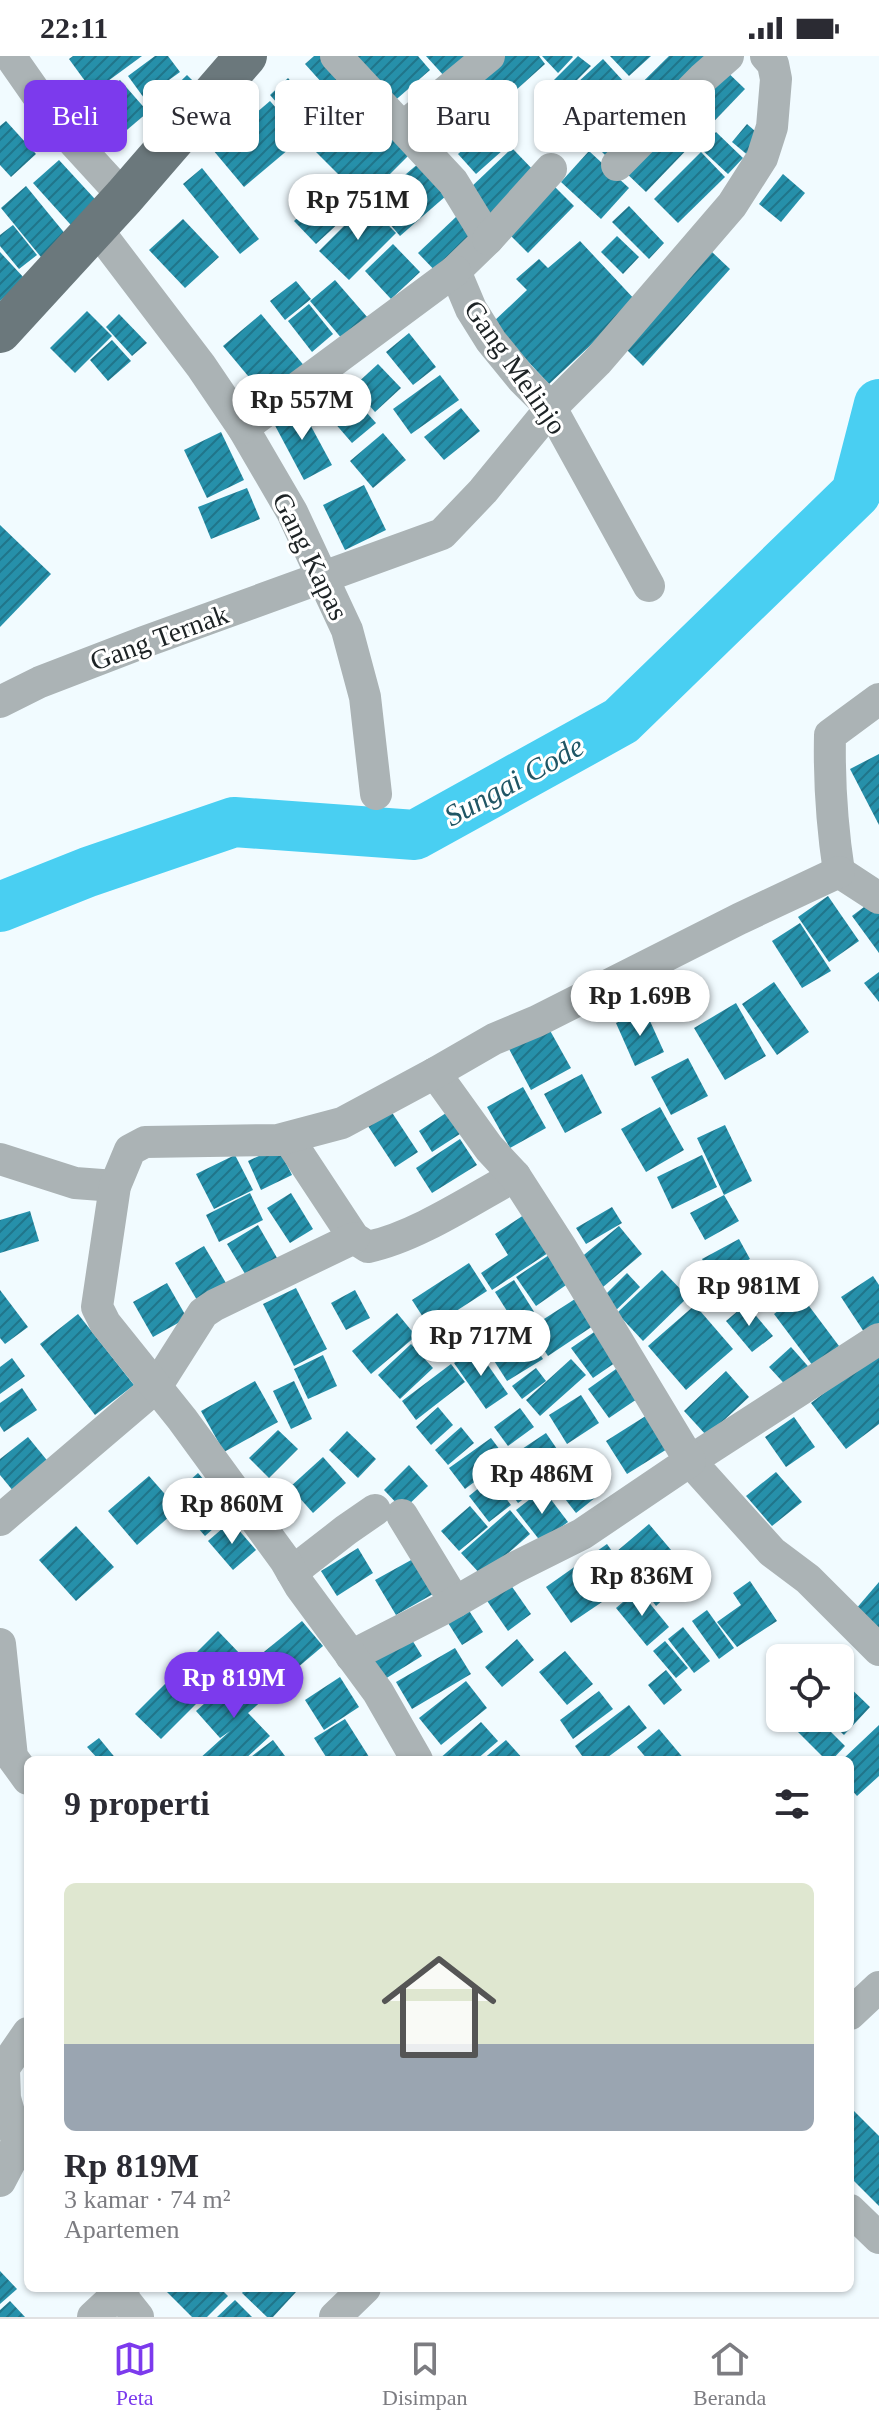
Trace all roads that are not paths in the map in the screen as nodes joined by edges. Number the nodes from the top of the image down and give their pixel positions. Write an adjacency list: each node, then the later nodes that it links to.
1 (10, 56): 10 (street)
2 (246, 56): 10 (main road)
3 (336, 56): 7 (street)
4 (489, 56): 7 (street)
5 (728, 56): 8 (street)
6 (766, 56): 15 (street, Gang Ternak)
7 (403, 127): 12 (street)
8 (617, 165)
9 (551, 169): 12 (street, Gang Melinjo)
10 (124, 197): 11 (main road)
11 (96, 228): 14 (main road); 16 (street, Gang Kapas)
12 (488, 239): 13 (street, Gang Melinjo)
13 (455, 271): 15 (street, Gang Melinjo); 16 (street)
14 (0, 332)
15 (551, 408): 17 (street, Gang Ternak); 18 (street, Gang Melinjo)
16 (243, 428): 17 (street, Gang Kapas)
17 (321, 579): 20 (street, Gang Ternak); 21 (street, Gang Kapas)
18 (649, 586)
19 (879, 699): 22 (street)
20 (0, 702)
21 (376, 794)
22 (839, 872): 23 (street); 24 (street)
23 (879, 898)
24 (435, 1073): 25 (street); 27 (street)
25 (288, 1138): 28 (street); 29 (street)
26 (0, 1159): 28 (street)
27 (515, 1176): 29 (street); 32 (street)
28 (115, 1186): 31 (street)
29 (354, 1238): 31 (street)
30 (879, 1339): 32 (street)
31 (156, 1387): 33 (street); 34 (street)
32 (690, 1461): 35 (street); 37 (street)
33 (0, 1520)
34 (292, 1572): 35 (street); 38 (street)
35 (455, 1602): 38 (street)
36 (0, 1644): 40 (street)
37 (879, 1650)
38 (351, 1656): 39 (street)
39 (414, 1756)
40 (13, 1770)
41 (879, 1987): 42 (street)
42 (854, 2010)
43 (24, 2039): 44 (street)
44 (22, 2152): 45 (street)
45 (0, 2181)
46 (854, 2214): 47 (street)
47 (879, 2238)
48 (361, 2292): 51 (street)
49 (127, 2299): 50 (street)
50 (93, 2317)
51 (335, 2317)

